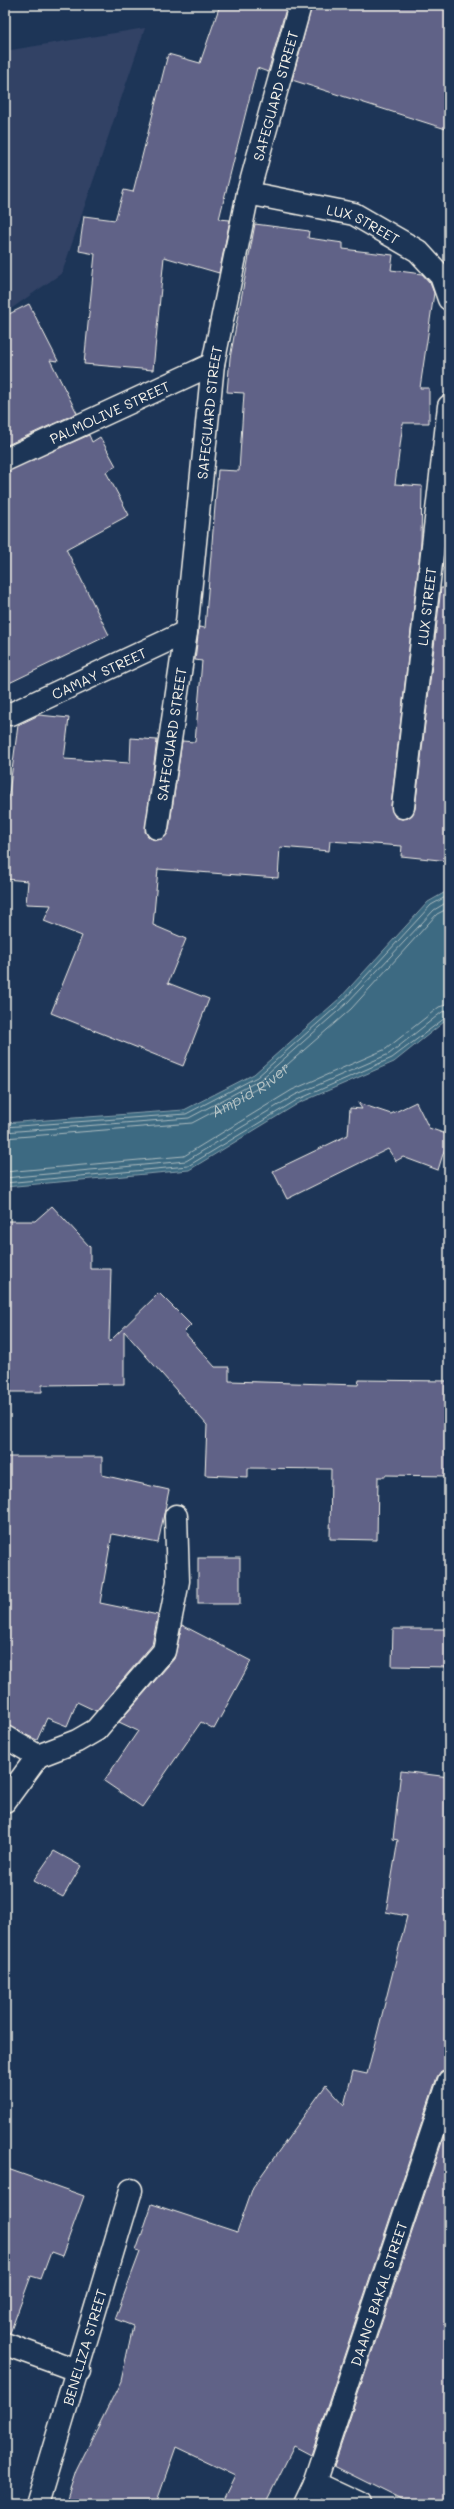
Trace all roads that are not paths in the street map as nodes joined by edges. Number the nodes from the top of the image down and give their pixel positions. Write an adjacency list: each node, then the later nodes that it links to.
1 (300, 5): 2 (street, SAFEGUARD STREET)
2 (248, 193): 3 (street, LUX STREET); 4 (street, SAFEGUARD STREET)
3 (449, 299)
4 (213, 364): 6 (street, PALMOLIVE STREET); 7 (street, SAFEGUARD STREET)
5 (449, 406): 9 (street, LUX STREET)
6 (5, 460)
7 (186, 632): 8 (street, CAMAY STREET); 10 (street, SAFEGUARD STREET)
8 (11, 714)
9 (403, 807)
10 (158, 828)
11 (176, 1516): 13 (street)
12 (5, 1737): 13 (street)
13 (38, 1756): 14 (street)
14 (5, 1801)
15 (449, 2081): 19 (street, DAANG BAKAL STREET)
16 (131, 2190): 18 (street, BENELIZA STREET)
17 (5, 2344): 18 (street)
18 (79, 2371): 20 (street, BENELIZA STREET)
19 (315, 2484): 21 (street, DAANG BAKAL STREET); 22 (street)
20 (37, 2504)
21 (306, 2504)
22 (360, 2504)

